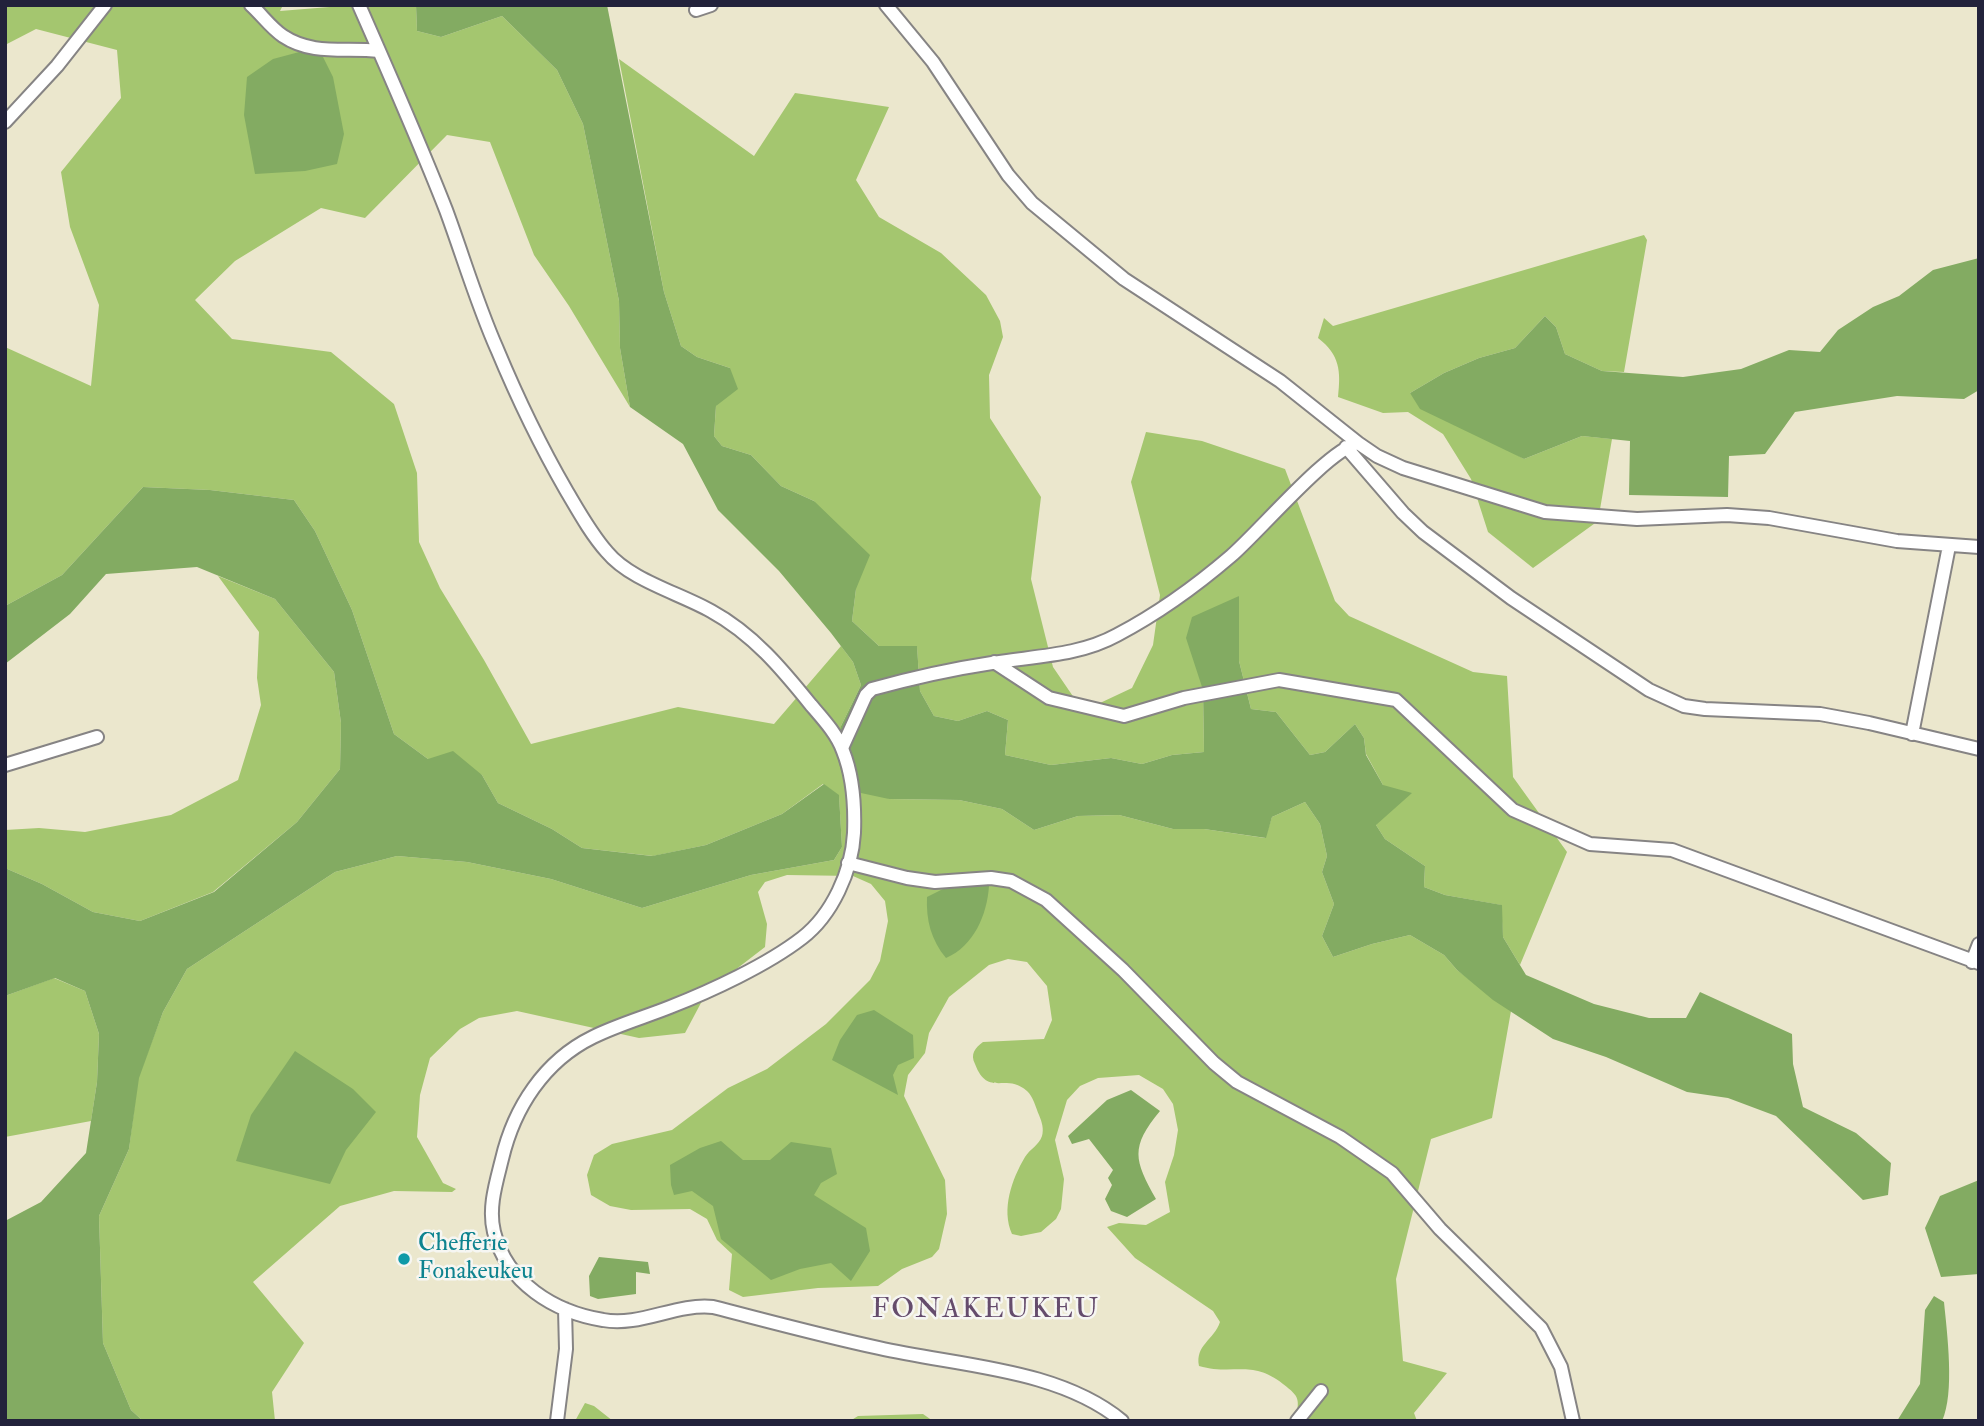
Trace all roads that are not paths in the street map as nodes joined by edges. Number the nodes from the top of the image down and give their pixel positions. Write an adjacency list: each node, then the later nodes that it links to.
1 (104, 5): 8 (street)
2 (251, 5): 7 (street)
3 (359, 5): 7 (street)
4 (711, 5): 6 (street)
5 (886, 5): 9 (street)
6 (696, 10)
7 (379, 51): 15 (street)
8 (5, 122)
9 (1352, 445): 10 (street); 12 (street); 13 (street)
10 (1950, 546): 11 (street); 13 (street)
11 (1979, 547)
12 (994, 662): 15 (street); 20 (street)
13 (1912, 734): 16 (street)
14 (97, 737): 17 (street)
15 (842, 748): 18 (street)
16 (1979, 749)
17 (5, 765)
18 (848, 863): 21 (street); 26 (street)
19 (1979, 944): 20 (street)
20 (1975, 963)
21 (565, 1309): 23 (street); 24 (street)
22 (1321, 1391): 25 (street)
23 (557, 1421)
24 (1122, 1421)
25 (1297, 1421)
26 (1573, 1421)

